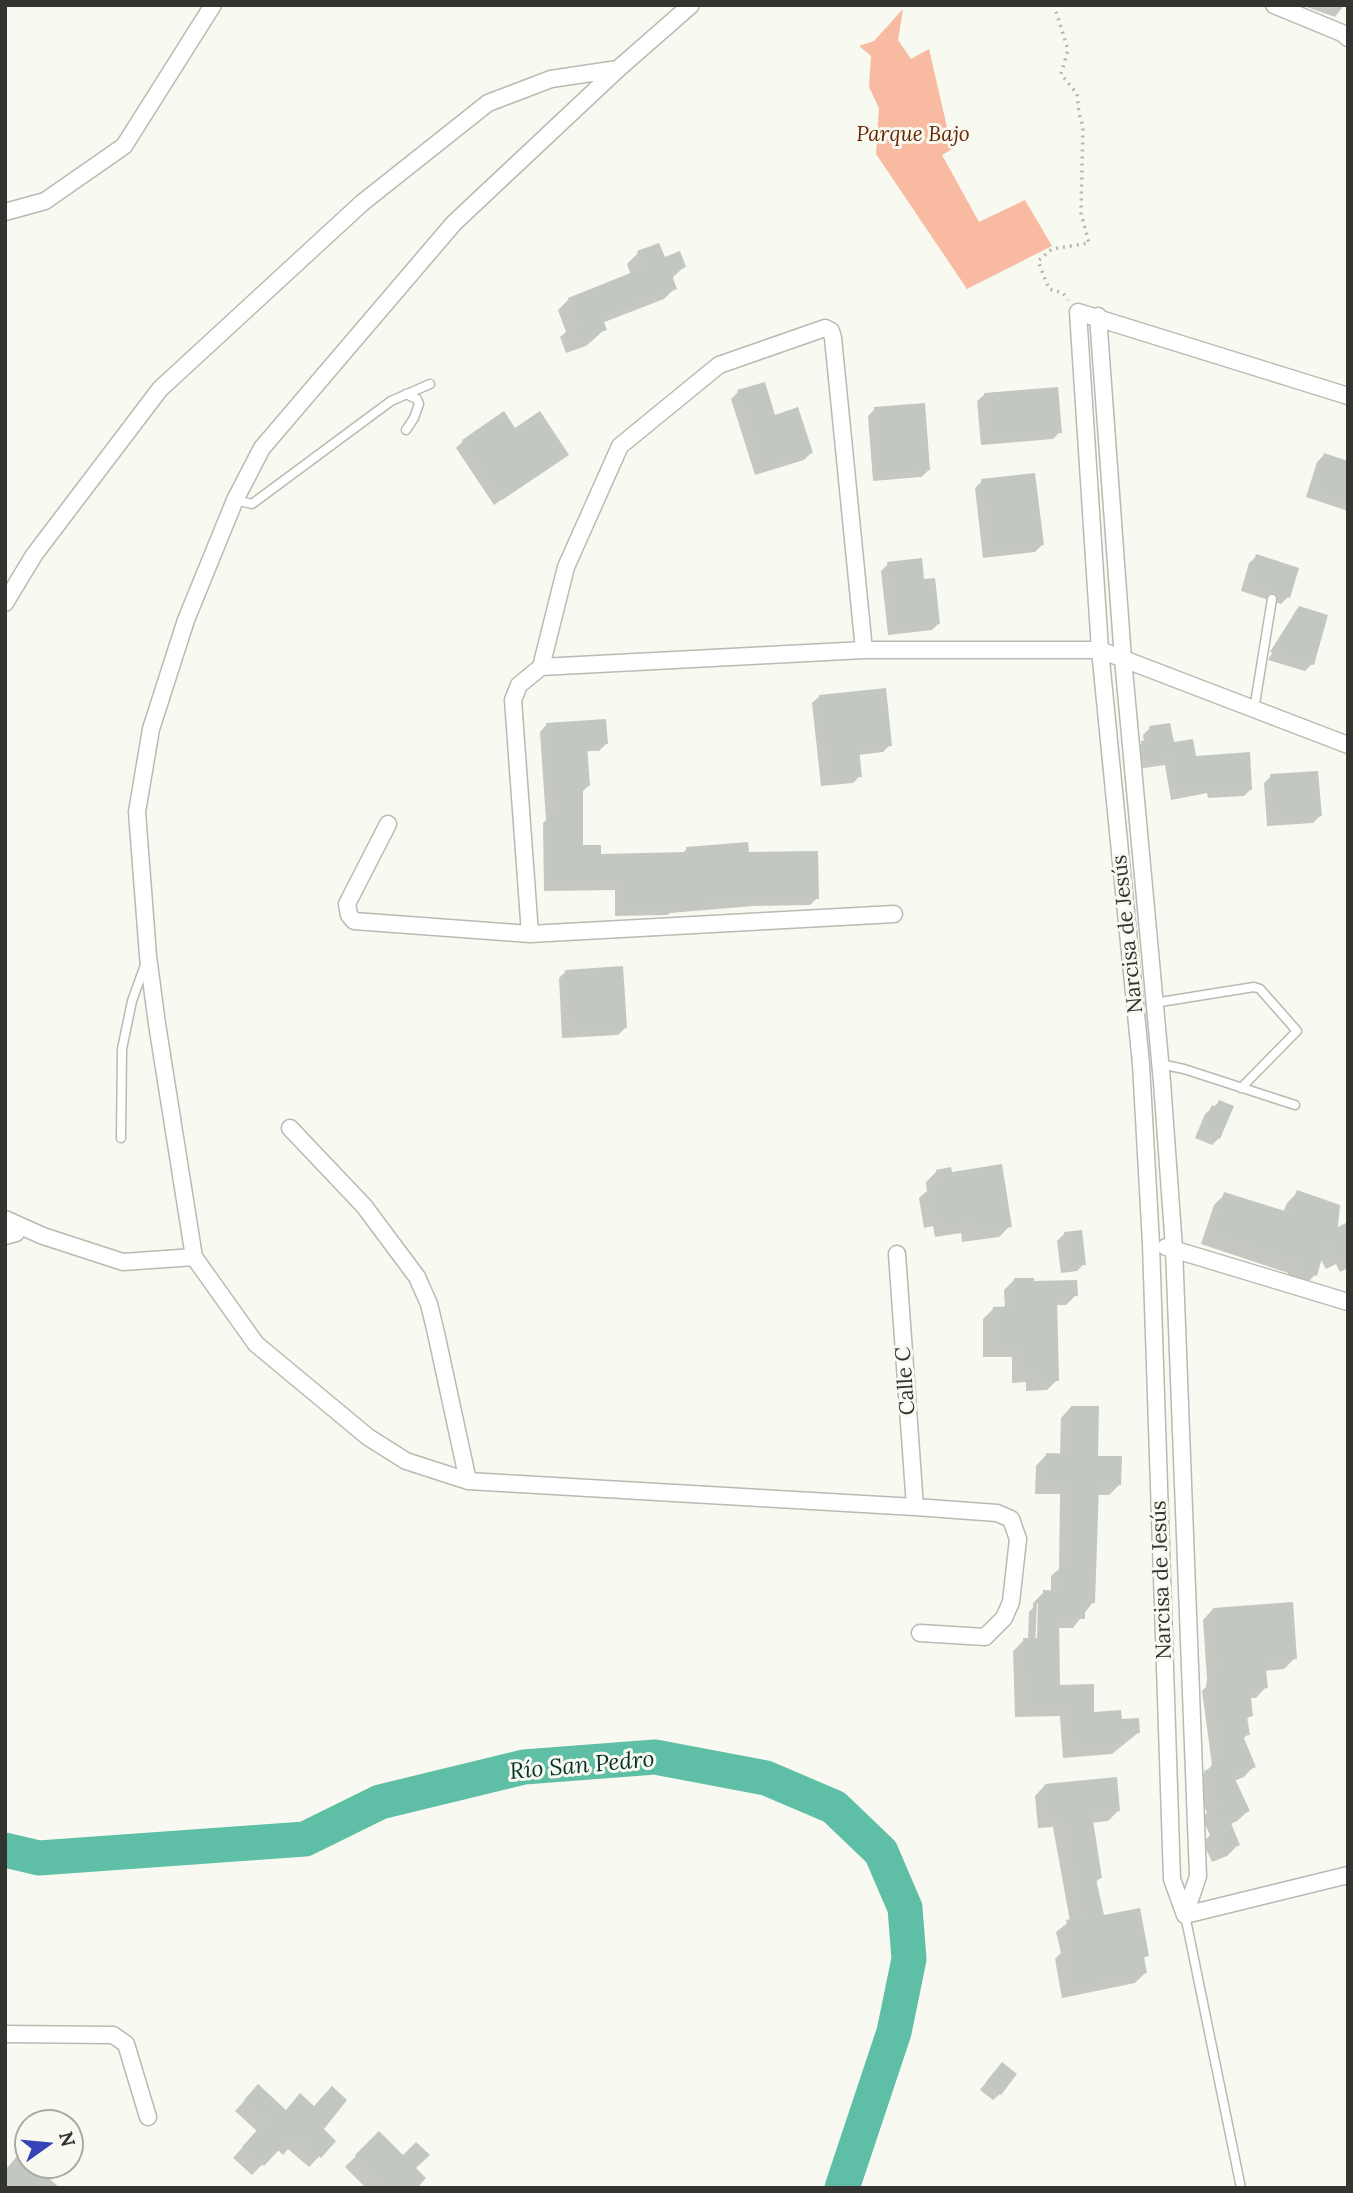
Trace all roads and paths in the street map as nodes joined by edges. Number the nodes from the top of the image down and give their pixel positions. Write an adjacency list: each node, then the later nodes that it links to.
1 (213, 5): 7 (street)
2 (691, 5): 6 (street)
3 (1054, 5): 8 (path)
4 (1274, 5): 5 (street)
5 (1348, 38)
6 (618, 69): 14 (street); 16 (street)
7 (5, 212)
8 (1078, 312): 9 (street); 17 (street, Narcisa de Jesús)
9 (1098, 316): 12 (street); 19 (street, Narcisa de Jesús)
10 (430, 384): 11 (lane)
11 (406, 394): 13 (lane); 14 (lane)
12 (1348, 396)
13 (406, 429)
14 (235, 500): 26 (street)
15 (1272, 599): 21 (lane)
16 (5, 603)
17 (1100, 649): 18 (street); 19 (street); 28 (street, Narcisa de Jesús)
18 (864, 650): 20 (street); 20 (street)
19 (1123, 659): 21 (street); 27 (street, Narcisa de Jesús)
20 (541, 667): 25 (street)
21 (1254, 710): 22 (street)
22 (1348, 745)
23 (388, 824): 25 (street)
24 (894, 914): 25 (street)
25 (530, 934)
26 (148, 956): 33 (lane); 40 (street)
27 (1154, 1003): 29 (street, Narcisa de Jesús); 30 (lane)
28 (1141, 1064): 29 (street); 37 (street, Narcisa de Jesús)
29 (1160, 1064): 30 (lane); 38 (street, Narcisa de Jesús)
30 (1241, 1088): 31 (lane)
31 (1295, 1105)
32 (290, 1128): 42 (street)
33 (121, 1138)
34 (5, 1219): 36 (street)
35 (9, 1234): 36 (street)
36 (43, 1236): 40 (street)
37 (1151, 1244): 38 (street); 46 (street, Narcisa de Jesús)
38 (1174, 1248): 41 (street); 46 (street, Narcisa de Jesús)
39 (897, 1254): 43 (street, Calle C)
40 (194, 1257): 42 (street)
41 (1348, 1302)
42 (468, 1481): 43 (street)
43 (915, 1507): 44 (street)
44 (920, 1633)
45 (1348, 1875): 46 (street)
46 (1185, 1915): 49 (lane)
47 (5, 2034): 48 (street)
48 (148, 2117)
49 (1241, 2188)

